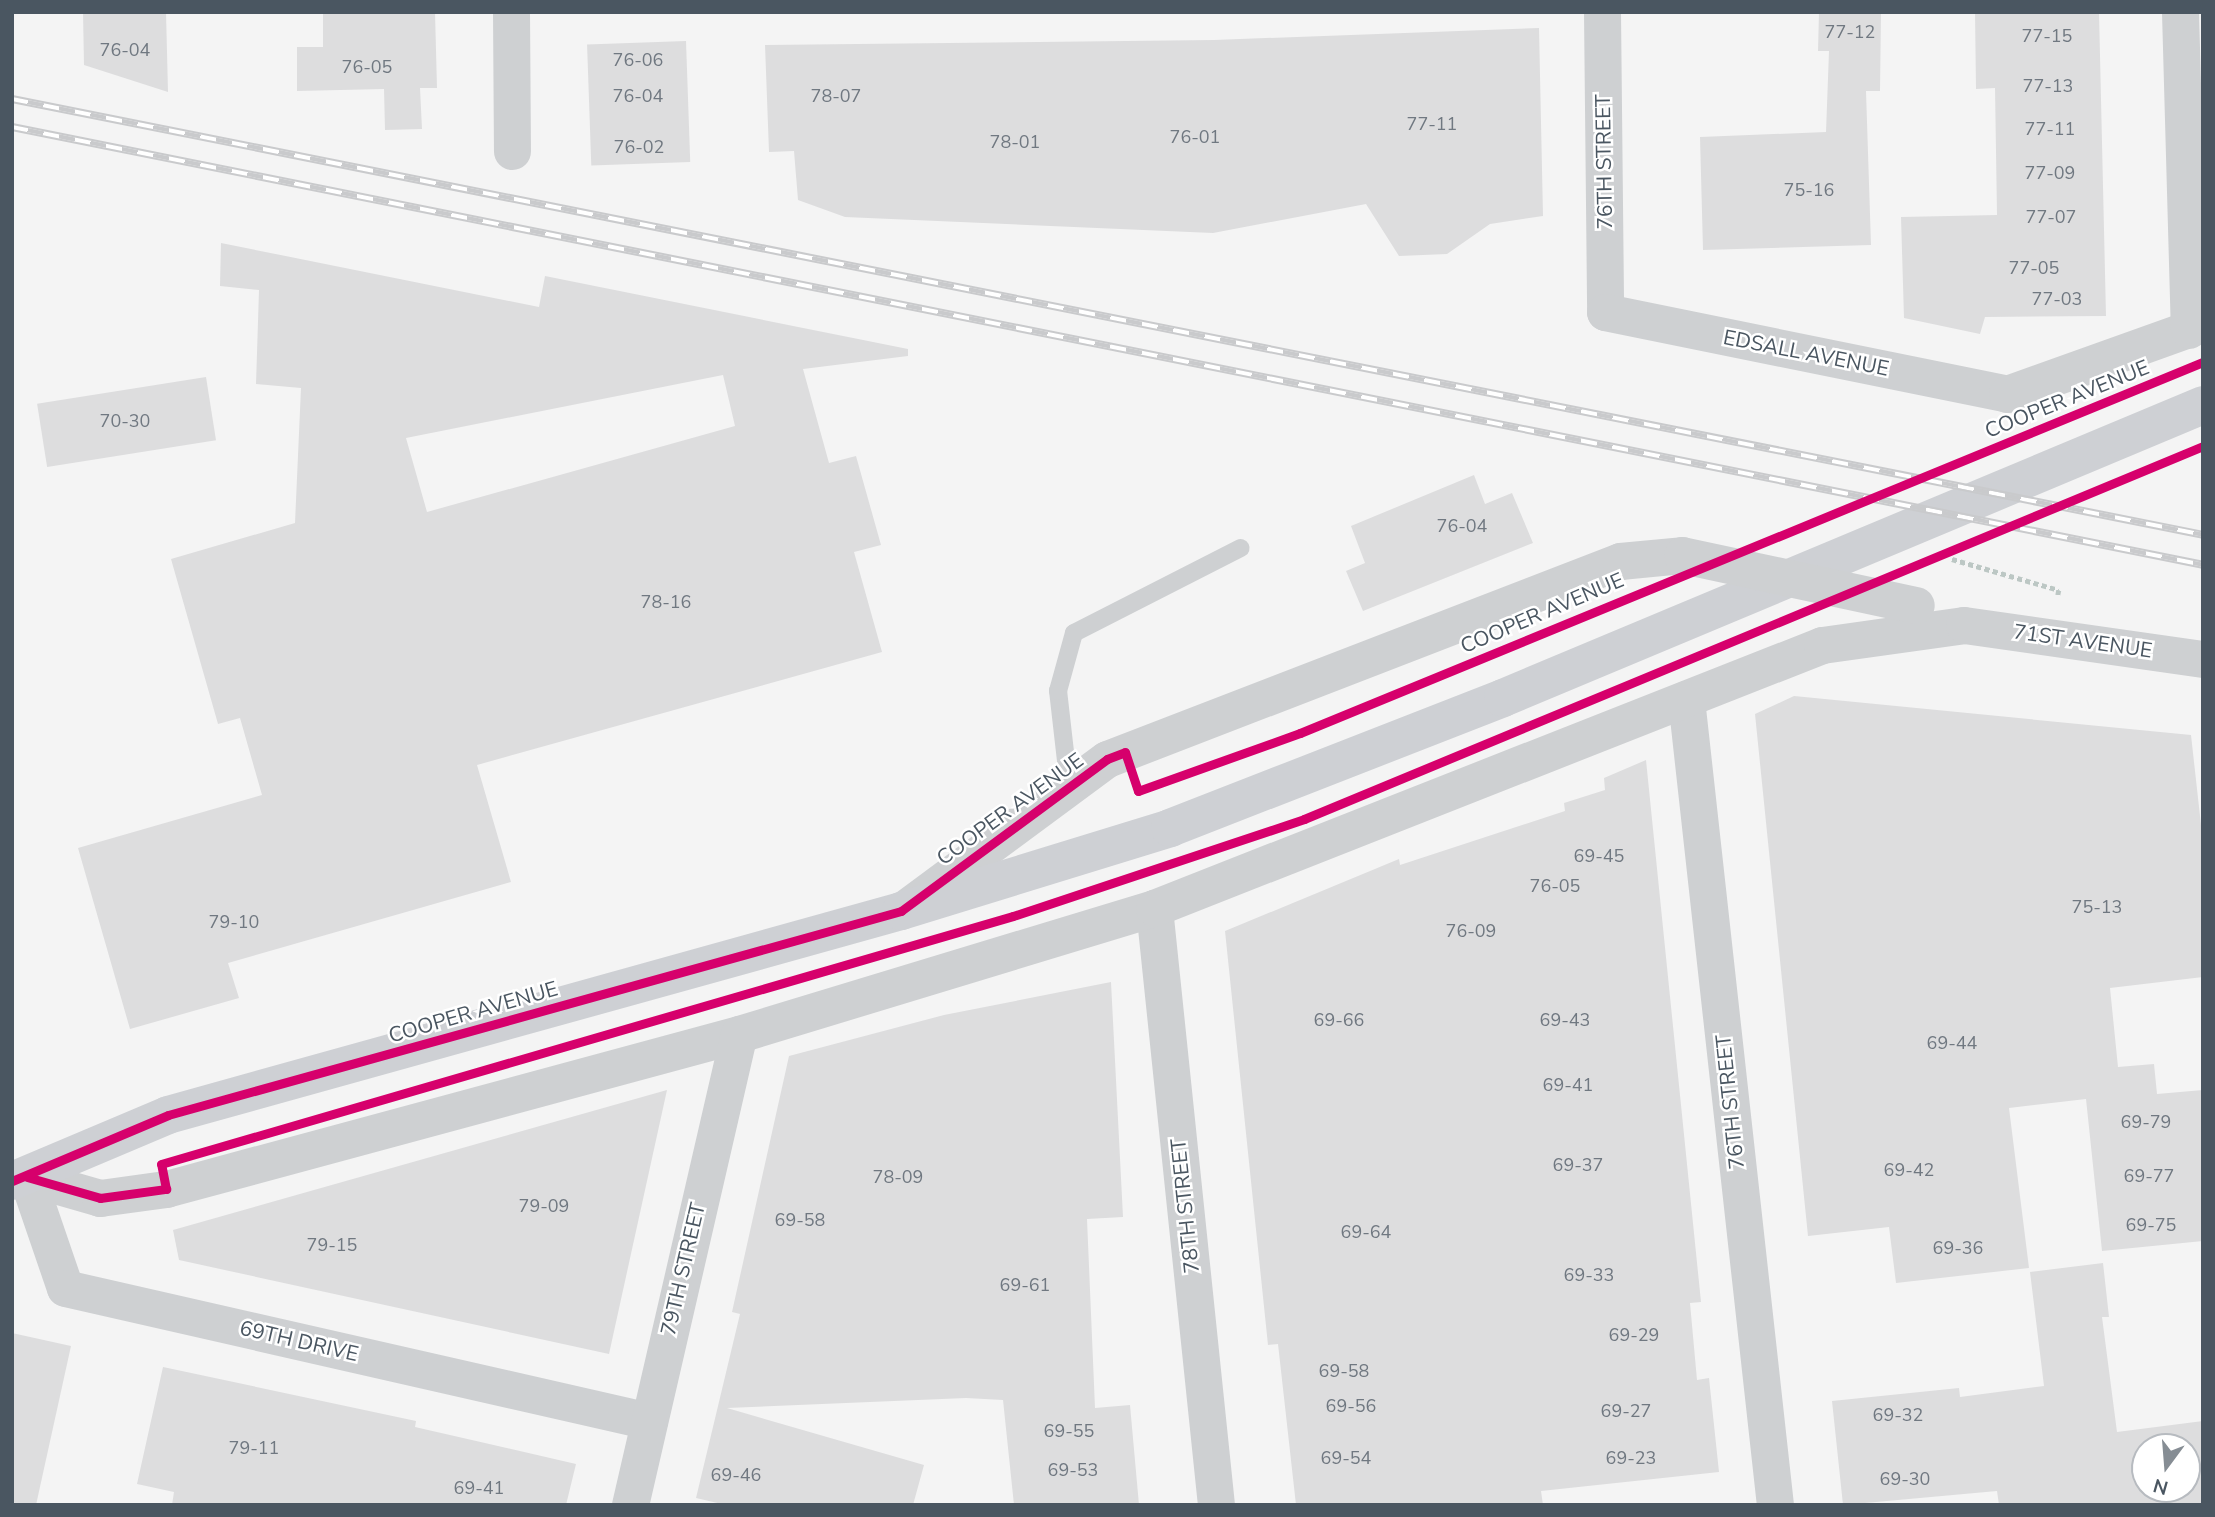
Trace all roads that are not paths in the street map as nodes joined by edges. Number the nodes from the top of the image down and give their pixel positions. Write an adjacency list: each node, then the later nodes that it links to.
1 (511, 12): 4 (street)
2 (1602, 12): 5 (street, 76TH STREET)
3 (2180, 12): 6 (street)
4 (512, 151)
5 (1605, 312): 7 (street, EDSALL AVENUE)
6 (2196, 327): 7 (street, COOPER AVENUE)
7 (2007, 394)
8 (2203, 405): 15 (main road, COOPER AVENUE)
9 (1241, 548): 13 (lane)
10 (1964, 625): 11 (street, 71ST AVENUE); 12 (street); 13 (street, COOPER AVENUE, bridge)
11 (2203, 659)
12 (1686, 699): 14 (street); 21 (street, 76TH STREET)
13 (1069, 787): 15 (street, COOPER AVENUE)
14 (1154, 908): 16 (street); 20 (street, 78TH STREET)
15 (901, 911): 17 (main road, COOPER AVENUE)
16 (739, 1034): 17 (street); 18 (street, 79TH STREET)
17 (19, 1179): 18 (street, 69TH DRIVE)
18 (649, 1421): 19 (street, 79TH STREET)
19 (630, 1505)
20 (1216, 1505)
21 (1775, 1505)

